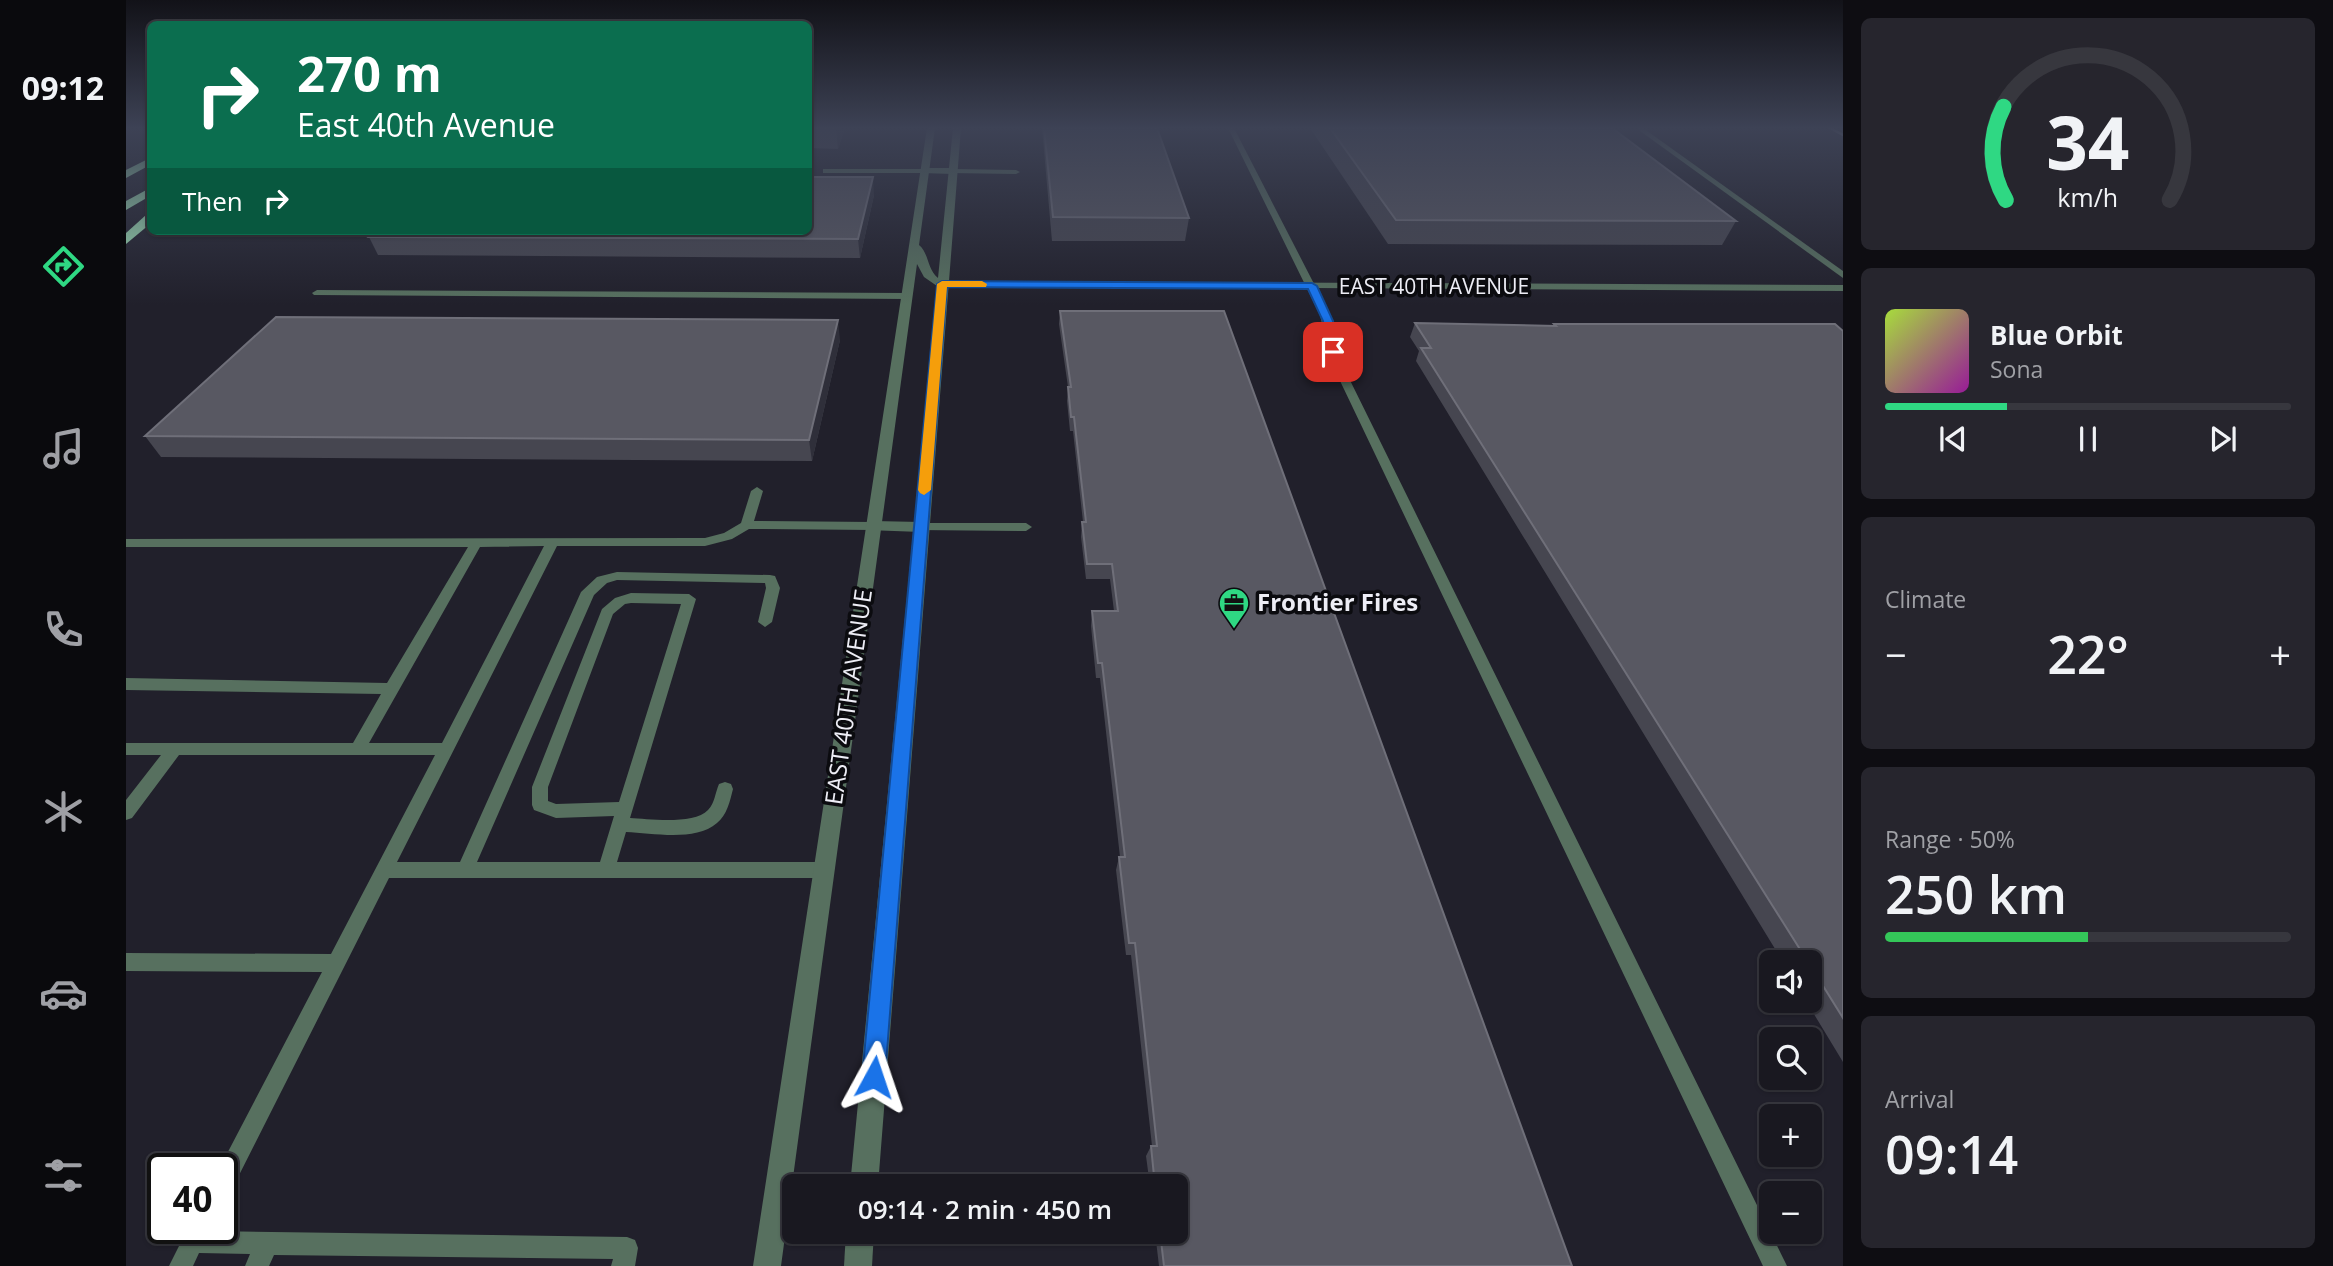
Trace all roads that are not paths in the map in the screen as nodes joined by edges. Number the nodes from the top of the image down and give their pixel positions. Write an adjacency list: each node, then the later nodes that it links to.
1 (923, 187): 10 (street, EAST 40TH AVENUE)
2 (951, 187): 13 (street)
3 (1261, 187): 14 (lane)
4 (1721, 187): 12 (lane)
5 (147, 193): 6 (highway)
6 (126, 206)
7 (147, 210): 9 (highway)
8 (147, 221): 11 (highway)
9 (126, 223)
10 (916, 237): 13 (street); 17 (street, EAST 40TH AVENUE)
11 (126, 240)
12 (1843, 275)
13 (942, 284): 14 (street, EAST 40TH AVENUE); 21 (street)
14 (1312, 286): 15 (street, EAST 40TH AVENUE); 53 (lane)
15 (1843, 288)
16 (317, 293): 17 (lane)
17 (907, 296): 20 (street, EAST 40TH AVENUE)
18 (757, 491): 19 (lane)
19 (747, 525): 20 (lane); 23 (lane)
20 (873, 526): 21 (street); 39 (street, EAST 40TH AVENUE)
21 (921, 527): 22 (lane); 43 (street)
22 (1026, 527)
23 (553, 542): 25 (lane); 31 (lane)
24 (126, 543): 25 (lane)
25 (476, 543): 28 (lane)
26 (765, 622): 37 (lane)
27 (126, 684): 28 (lane)
28 (392, 689): 30 (lane)
29 (126, 749): 32 (lane)
30 (357, 749): 31 (lane); 32 (lane)
31 (447, 749): 36 (lane)
32 (175, 750): 34 (lane)
33 (725, 789): 35 (lane)
34 (126, 813)
35 (622, 817): 35 (lane); 38 (lane)
36 (385, 870): 37 (lane); 41 (lane)
37 (465, 870): 38 (lane)
38 (606, 870): 39 (lane)
39 (824, 870): 51 (street, EAST 40TH AVENUE)
40 (126, 962): 41 (lane)
41 (336, 963): 42 (lane)
42 (238, 1154)
43 (865, 1174)
44 (238, 1240): 45 (lane)
45 (267, 1243): 49 (lane); 50 (lane)
46 (192, 1244): 48 (lane)
47 (859, 1244): 52 (street)
48 (181, 1266)
49 (257, 1266)
50 (623, 1266)
51 (767, 1266)
52 (858, 1266)
53 (1775, 1266)

